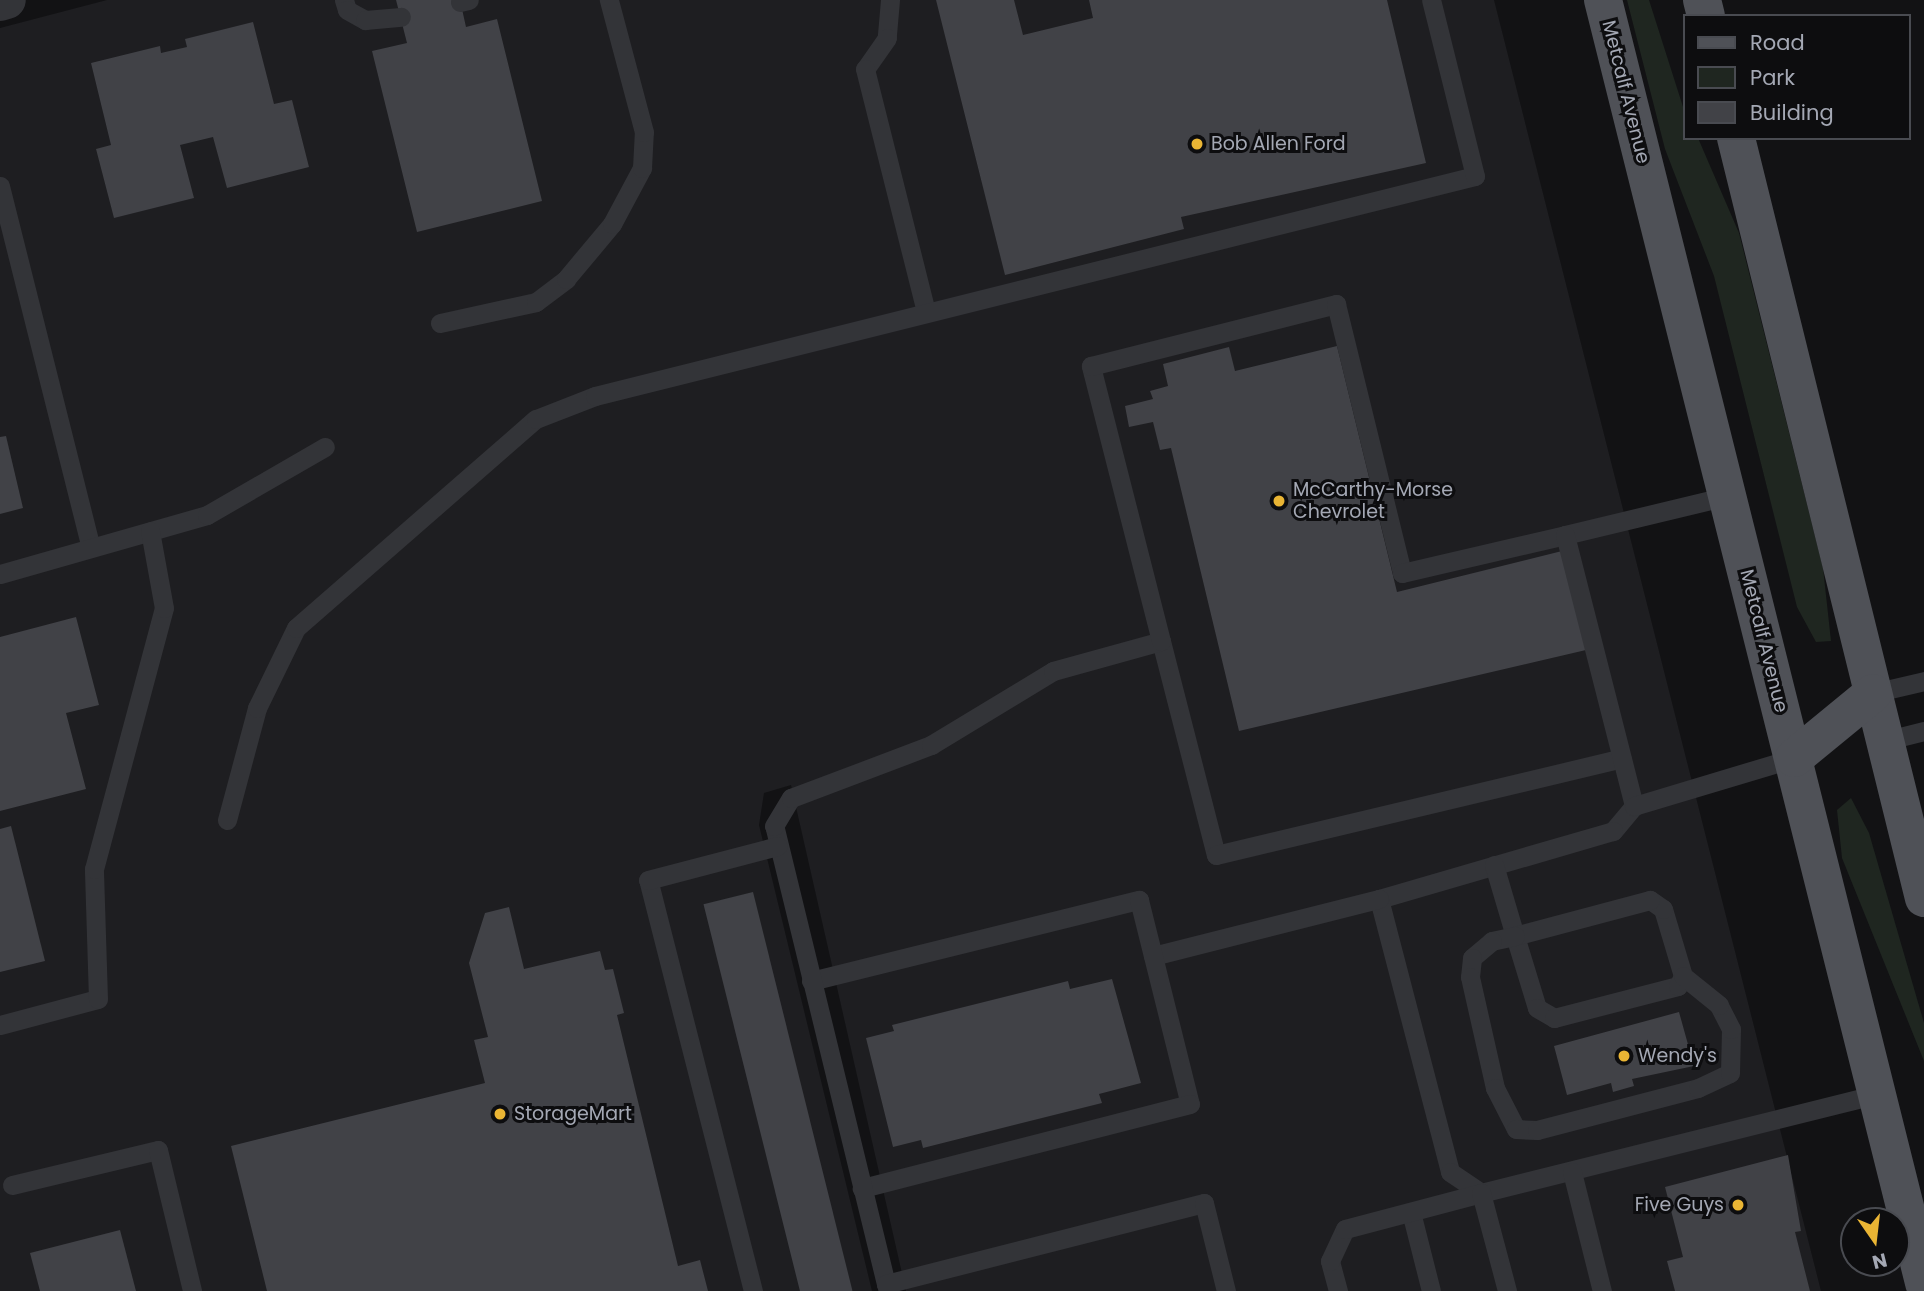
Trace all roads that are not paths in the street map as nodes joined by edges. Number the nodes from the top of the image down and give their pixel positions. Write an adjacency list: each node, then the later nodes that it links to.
1 (7, 0): 7 (street)
2 (344, 0): 8 (lane)
3 (609, 0): 12 (lane)
4 (890, 0): 11 (lane)
5 (1431, 0): 11 (lane)
6 (1603, 0): 14 (main road, Metcalf Avenue)
7 (0, 2)
8 (401, 17)
9 (1736, 140): 21 (main road)
10 (0, 186): 17 (lane)
11 (926, 311): 27 (lane)
12 (440, 323)
13 (325, 447): 15 (lane)
14 (1728, 496): 16 (lane); 25 (main road, Metcalf Avenue)
15 (150, 531): 17 (lane); 36 (lane)
16 (1565, 535): 19 (lane); 24 (lane)
17 (91, 548): 18 (lane)
18 (0, 574)
19 (1161, 641): 24 (lane); 28 (lane)
20 (1924, 681): 21 (lane)
21 (1872, 693): 23 (main road); 25 (main road)
22 (1924, 731): 23 (lane)
23 (1884, 741): 25 (main road); 30 (main road)
24 (1622, 758): 26 (lane)
25 (1794, 758): 26 (lane); 37 (main road, Metcalf Avenue)
26 (1634, 806): 29 (lane)
27 (226, 820)
28 (778, 846): 35 (lane); 46 (lane)
29 (1494, 865): 31 (lane); 32 (lane)
30 (1924, 898)
31 (1379, 899): 33 (lane); 41 (lane)
32 (1515, 936): 34 (lane); 34 (lane); 34 (lane)
33 (1153, 956): 35 (lane); 40 (lane)
34 (1683, 976)
35 (811, 981): 40 (lane)
36 (0, 1025)
37 (1877, 1094): 38 (lane); 43 (main road, Metcalf Avenue)
38 (1572, 1172): 41 (lane); 51 (lane)
39 (12, 1185): 45 (lane)
40 (862, 1188): 44 (lane)
41 (1481, 1193): 42 (lane); 50 (lane)
42 (1411, 1212): 48 (lane); 49 (lane)
43 (1924, 1283)
44 (887, 1288): 47 (lane)
45 (192, 1291)
46 (753, 1291)
47 (1226, 1291)
48 (1338, 1291)
49 (1431, 1291)
50 (1507, 1291)
51 (1602, 1291)

